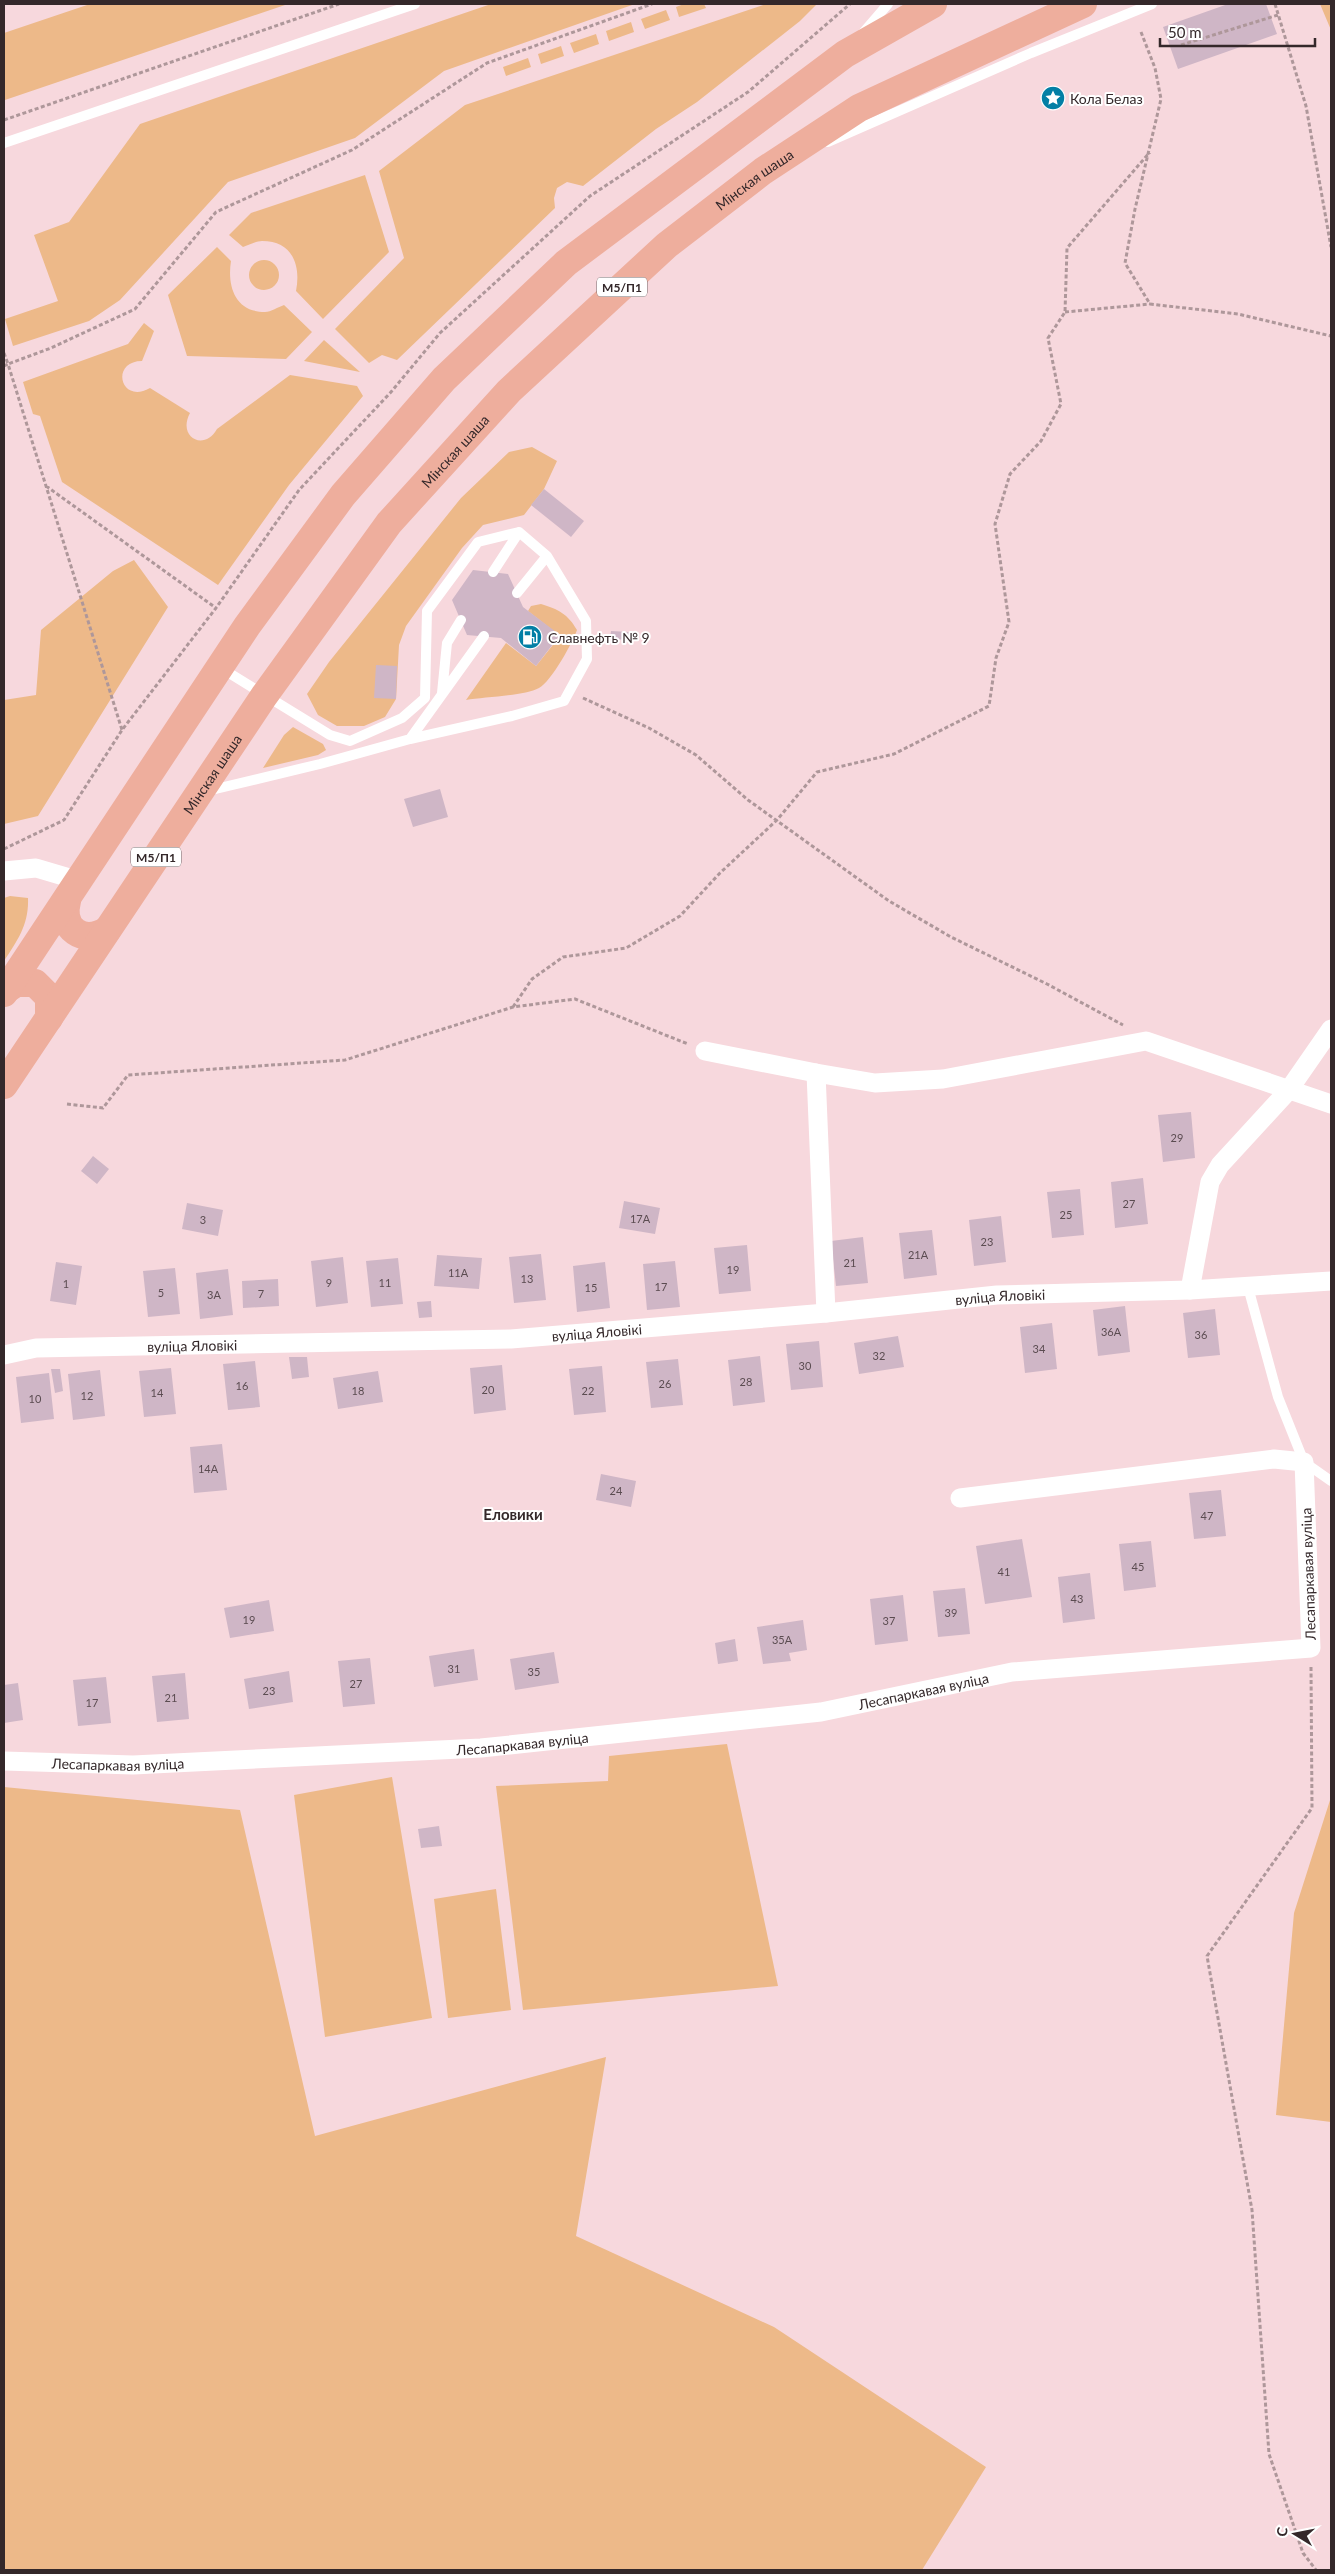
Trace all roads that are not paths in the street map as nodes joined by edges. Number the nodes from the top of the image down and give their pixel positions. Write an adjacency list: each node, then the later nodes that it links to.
1 (415, 4): 7 (lane)
2 (888, 4): 6 (lane)
3 (934, 4): 6 (main road)
4 (1083, 4): 8 (main road, Мінская шаша / М5/П1)
5 (1152, 4): 8 (lane)
6 (845, 54): 15 (main road)
7 (4, 143)
8 (763, 171): 17 (main road, Мінская шаша / М5/П1)
9 (518, 532): 10 (lane); 11 (lane); 17 (lane)
10 (547, 556): 12 (lane); 18 (lane)
11 (492, 572)
12 (516, 593)
13 (461, 620): 16 (lane)
14 (484, 636): 16 (lane)
15 (220, 668): 17 (lane); 21 (main road)
16 (442, 694): 18 (lane)
17 (264, 696): 19 (main road, Мінская шаша / М5/П1)
18 (410, 739): 19 (lane)
19 (198, 793): 22 (main road, Мінская шаша / М5/П1)
20 (4, 871): 21 (street)
21 (74, 891): 22 (main road); 23 (main road)
22 (107, 930): 24 (main road, Мінская шаша / М5/П1)
23 (5, 991): 24 (main road)
24 (49, 1018): 28 (main road, Мінская шаша / М5/П1)
25 (1331, 1029): 29 (street)
26 (705, 1051): 27 (street)
27 (816, 1073): 29 (street); 34 (street)
28 (4, 1085)
29 (1288, 1091): 30 (street); 33 (street)
30 (1331, 1104)
31 (1331, 1281): 32 (street, вуліца Яловікі)
32 (1248, 1287): 33 (street, вуліца Яловікі); 36 (lane)
33 (1190, 1290): 34 (street, вуліца Яловікі)
34 (826, 1313): 35 (street, вуліца Яловікі)
35 (4, 1355)
36 (1304, 1462): 37 (lane); 38 (street); 39 (street, Лесапаркавая вуліца)
37 (1331, 1480)
38 (960, 1498)
39 (4, 1761)

